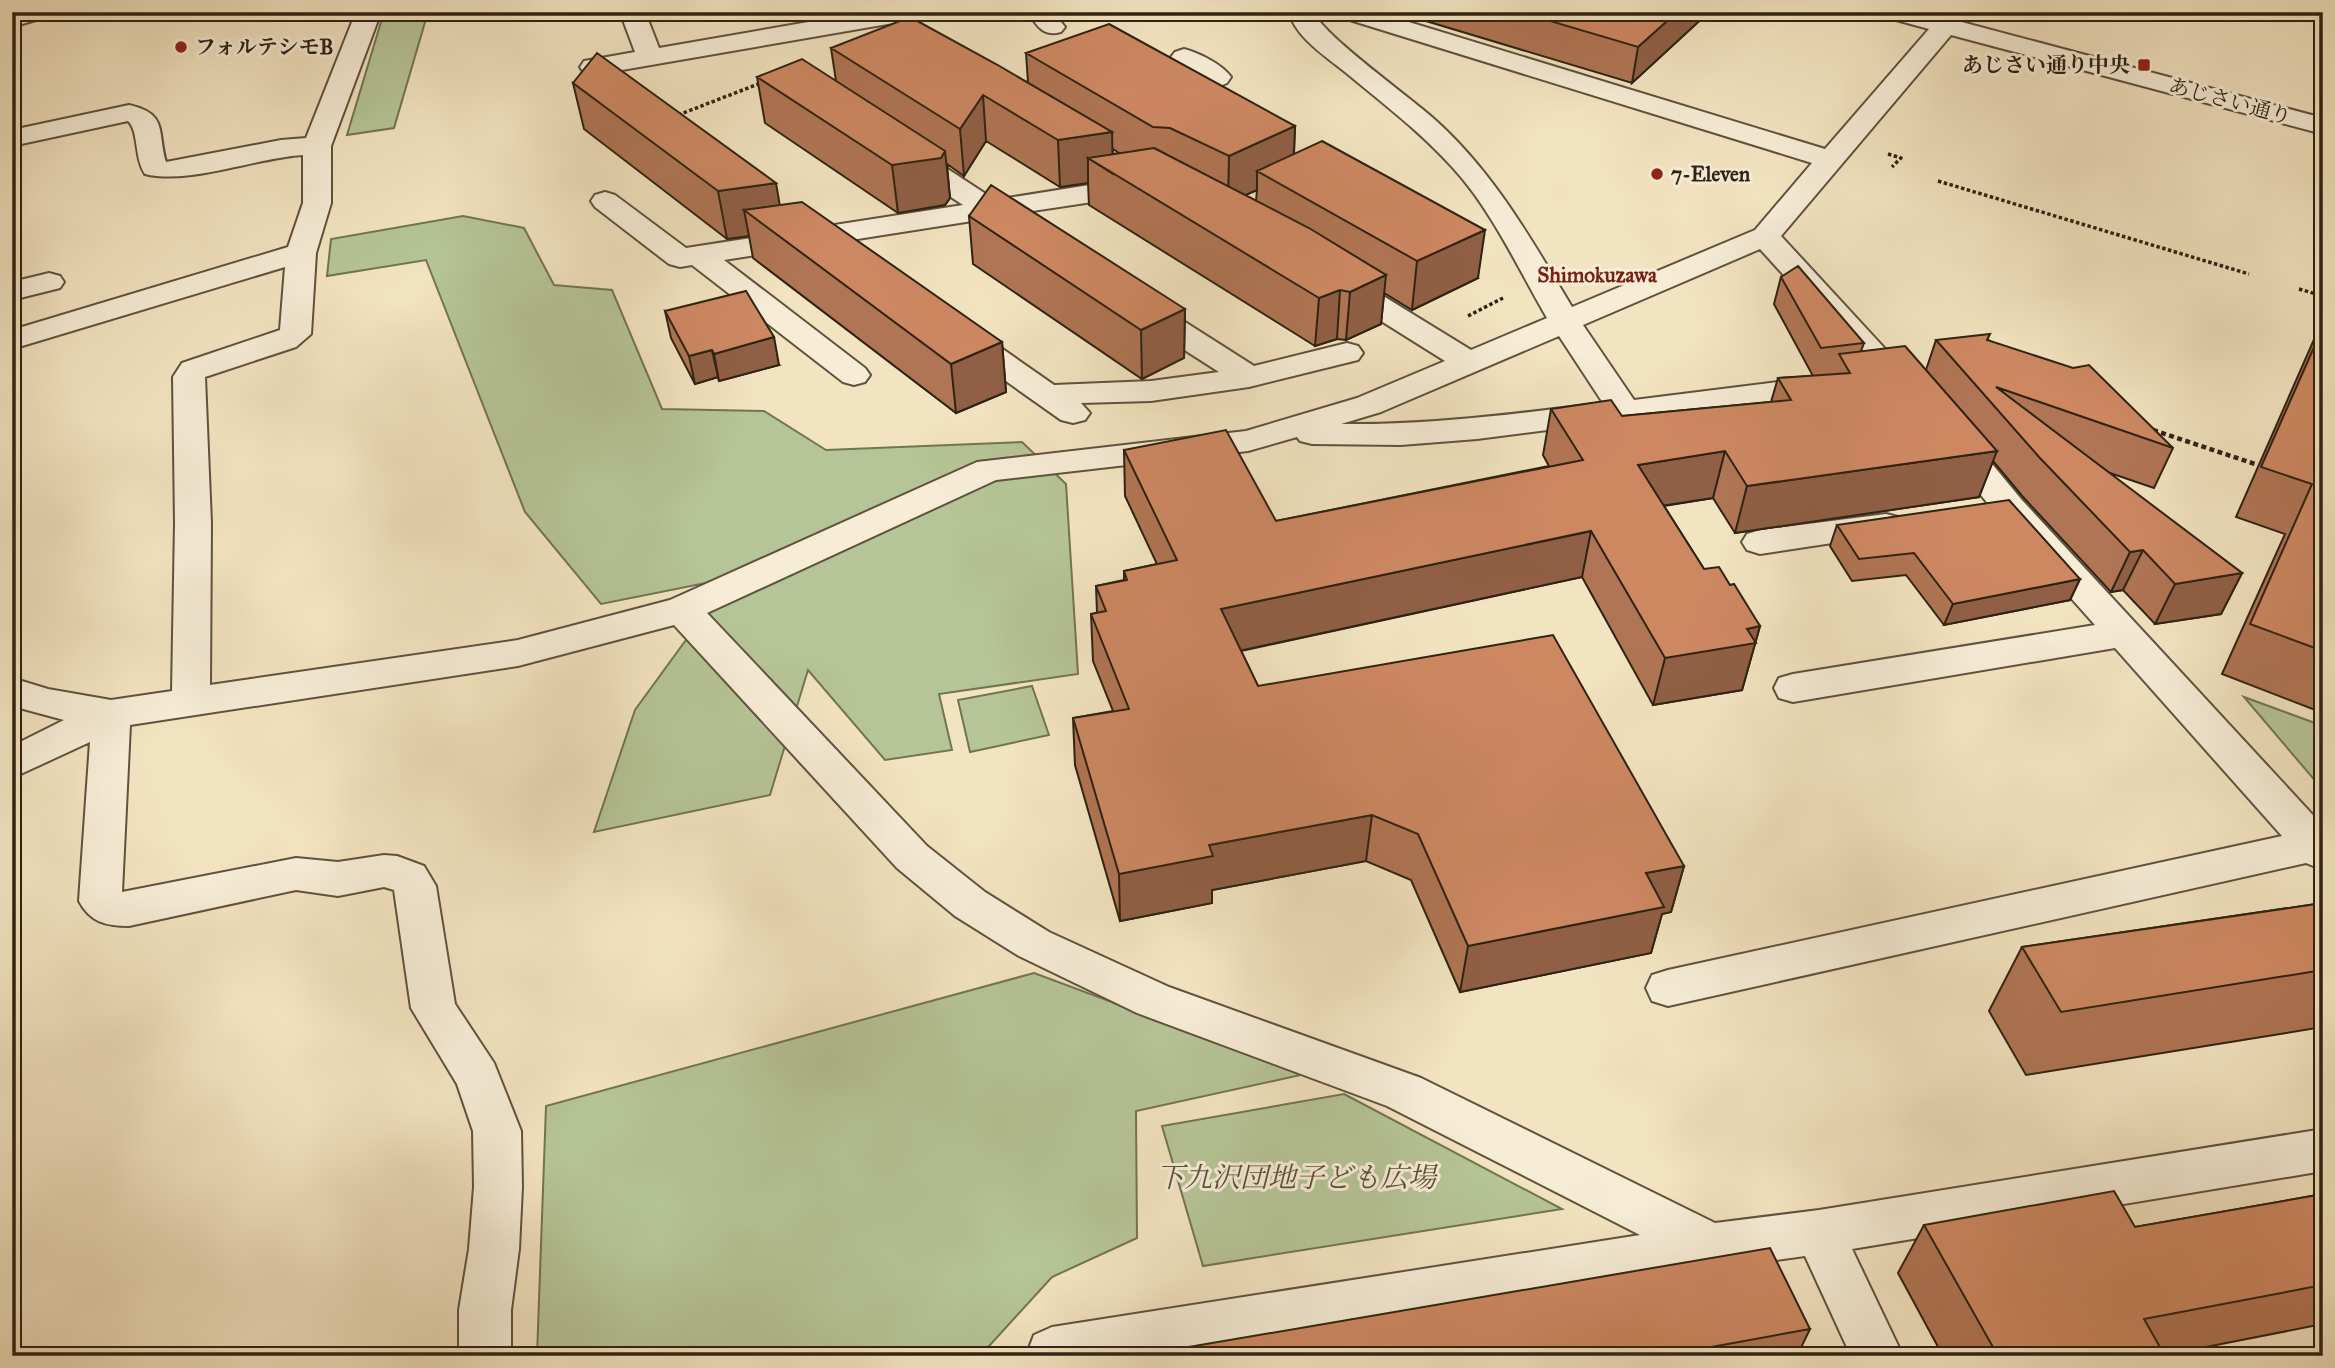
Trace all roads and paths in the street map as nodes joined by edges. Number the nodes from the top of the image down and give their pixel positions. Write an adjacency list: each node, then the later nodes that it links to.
1 (37, 12): 9 (street)
2 (369, 12): 20 (street)
3 (632, 12): 11 (street)
4 (911, 12): 8 (street)
5 (1301, 12): 35 (street)
6 (1349, 12): 21 (street)
7 (1894, 12): 10 (street, あじさい通り)
8 (835, 18): 11 (street)
9 (12, 20)
10 (1945, 26): 17 (street, あじさい通り); 21 (street)
11 (650, 57): 13 (street)
12 (1184, 57): 15 (street)
13 (593, 67)
14 (768, 81): 16 (path)
15 (1181, 94)
16 (677, 115)
17 (2323, 126)
18 (12, 138): 20 (street)
19 (887, 142): 25 (street)
20 (317, 146): 30 (street)
21 (1830, 160): 29 (street)
22 (1114, 164): 25 (street)
23 (1938, 181): 34 (path)
24 (605, 201): 31 (street)
25 (990, 209): 27 (street); 28 (street)
26 (787, 211): 28 (street)
27 (1024, 231)
28 (820, 236): 31 (street); 32 (street)
29 (1765, 236): 42 (street); 49 (street)
30 (300, 253): 44 (street); 64 (street)
31 (698, 255): 47 (street)
32 (854, 260)
33 (1312, 266): 43 (street)
34 (2249, 274)
35 (1540, 278): 42 (street); 43 (path)
36 (50, 282): 39 (street)
37 (2299, 289): 40 (path)
38 (1114, 290): 48 (street)
39 (12, 291)
40 (2323, 296)
41 (944, 323): 50 (street)
42 (1566, 323): 46 (street); 51 (street)
43 (1430, 336): 46 (street)
44 (12, 340)
45 (1347, 353): 48 (street)
46 (1470, 363): 54 (street)
47 (854, 374)
48 (1249, 377): 50 (street)
49 (1898, 378): 51 (street); 56 (street)
50 (1046, 395): 52 (street)
51 (1624, 410): 54 (street)
52 (1073, 413)
53 (2143, 427): 55 (path)
54 (1282, 433): 60 (street)
55 (2258, 466)
56 (2010, 507): 57 (street); 61 (street)
57 (1970, 513)
58 (1917, 520): 59 (street)
59 (1760, 542)
60 (682, 610): 64 (street); 71 (street)
61 (2122, 634): 62 (street); 67 (street)
62 (1793, 688)
63 (12, 692): 65 (street)
64 (191, 703): 65 (street)
65 (111, 714): 66 (street); 72 (street)
66 (12, 762)
67 (2321, 849): 68 (street)
68 (1668, 988)
69 (2323, 1150): 70 (street)
70 (1819, 1232): 71 (street); 74 (street)
71 (1712, 1246): 73 (street)
72 (485, 1356)
73 (1052, 1356)
74 (1877, 1356)

